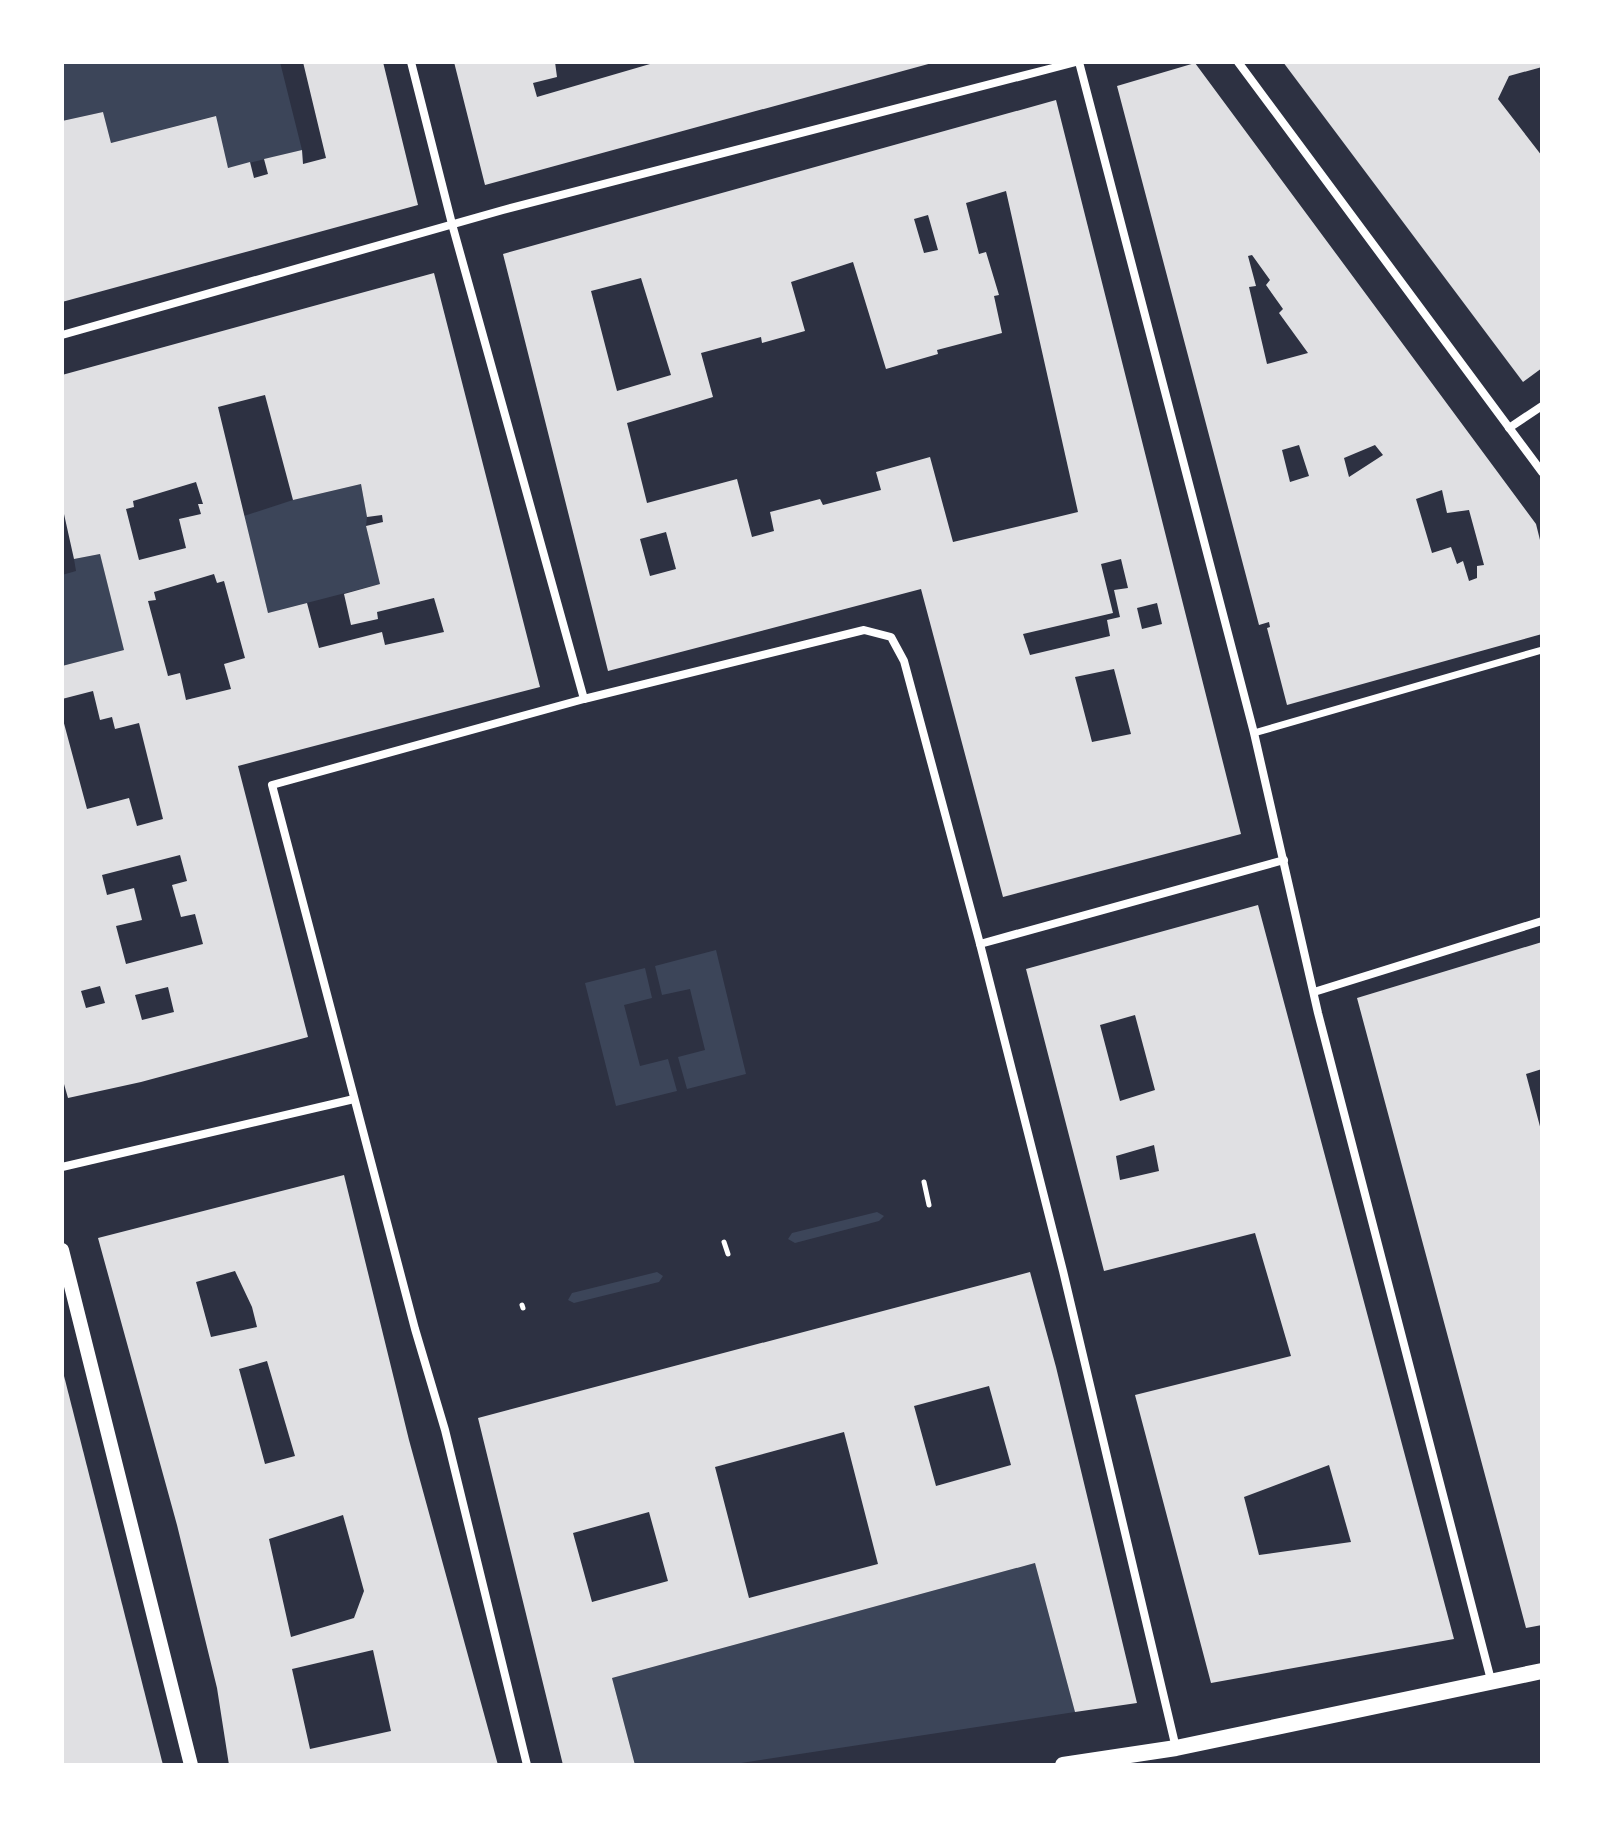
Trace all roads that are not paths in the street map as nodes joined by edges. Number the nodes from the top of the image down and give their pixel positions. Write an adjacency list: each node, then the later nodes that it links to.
1 (411, 62): 4 (street)
2 (1078, 62): 4 (street); 11 (street)
3 (1238, 62): 7 (street)
4 (452, 224): 5 (street); 10 (street)
5 (62, 335)
6 (1542, 406): 7 (street)
7 (1509, 428): 8 (street)
8 (1542, 472)
9 (1542, 650): 11 (street)
10 (584, 699): 14 (street); 16 (street)
11 (1254, 733): 12 (street)
12 (1284, 860): 14 (street); 15 (street)
13 (1542, 921): 15 (street)
14 (980, 944): 21 (street)
15 (1314, 992): 20 (street)
16 (354, 1099): 17 (street); 23 (street)
17 (62, 1167)
18 (62, 1250): 22 (street)
19 (1542, 1671): 20 (main road)
20 (1491, 1680): 21 (main road)
21 (1176, 1748): 24 (main road)
22 (191, 1765)
23 (527, 1765)
24 (1063, 1765)

